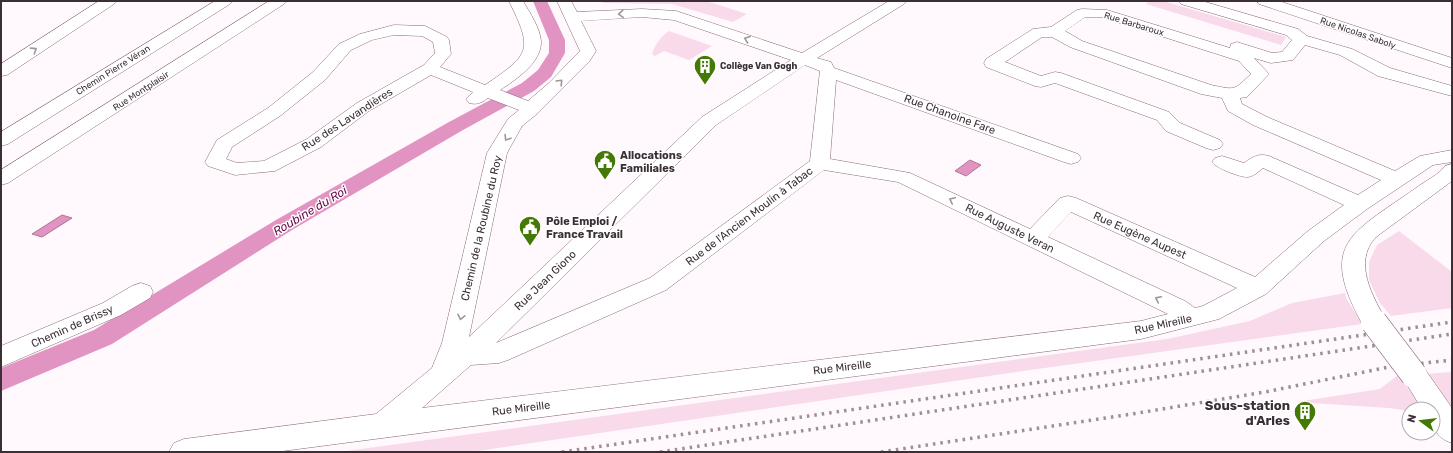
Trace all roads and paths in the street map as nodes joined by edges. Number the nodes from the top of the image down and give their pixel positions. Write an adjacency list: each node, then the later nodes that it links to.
1 (109, 1): 16 (street, one-way to 1)
2 (225, 1): 22 (street, Chemin Pierre Véran)
3 (279, 1): 29 (street, Rue Montplaisir)
4 (516, 1): 19 (street)
5 (564, 1): 10 (street, Chemin de la Roubine du Roy)
6 (899, 1): 13 (street)
7 (1104, 1): 12 (street)
8 (1186, 1): 12 (street)
9 (1264, 1): 14 (street, Rue Nicolas Saboly)
10 (572, 17): 13 (street, one-way to 10); 21 (street, Chemin de la Roubine du Roy, one-way to 10)
11 (1055, 32): 20 (street); 20 (street, Rue Barbaroux); 23 (street)
12 (1301, 39): 18 (street)
13 (803, 59): 17 (street); 36 (street, Rue Jean Giono)
14 (1452, 63)
15 (430, 69): 15 (street, Rue des Lavandières); 19 (street)
16 (1, 71)
17 (828, 71): 25 (street, Rue Chanoine Fare); 27 (street, Rue de l'Ancien Moulin à Tabac)
18 (1452, 91)
19 (484, 94): 21 (street)
20 (1230, 94): 30 (street)
21 (527, 106): 38 (street, Chemin de la Roubine du Roy, one-way to 38)
22 (1, 140)
23 (1213, 144)
24 (1452, 156): 30 (street, Rue Mireille)
25 (1071, 158)
26 (1222, 162): 31 (street)
27 (820, 163): 32 (street, Rue Auguste Veran, one-way to 27); 36 (street, Rue de l'Ancien Moulin à Tabac)
28 (1452, 170): 39 (street, bridge)
29 (1, 179)
30 (1398, 180): 31 (street, Rue Mireille)
31 (1359, 204): 33 (street, Rue Mireille)
32 (1033, 239): 33 (street, Rue Eugène Aupest); 35 (street, Rue Auguste Veran, one-way to 32)
33 (1258, 288): 35 (street, Rue Mireille)
34 (141, 292): 37 (street, Chemin de Brissy)
35 (1192, 318): 40 (street, Rue Mireille)
36 (464, 355): 38 (street, Rue Jean Giono)
37 (1, 357)
38 (443, 373): 40 (street, Rue Jean Giono)
39 (1447, 423)
40 (383, 425): 41 (street, Rue Mireille)
41 (184, 452)

